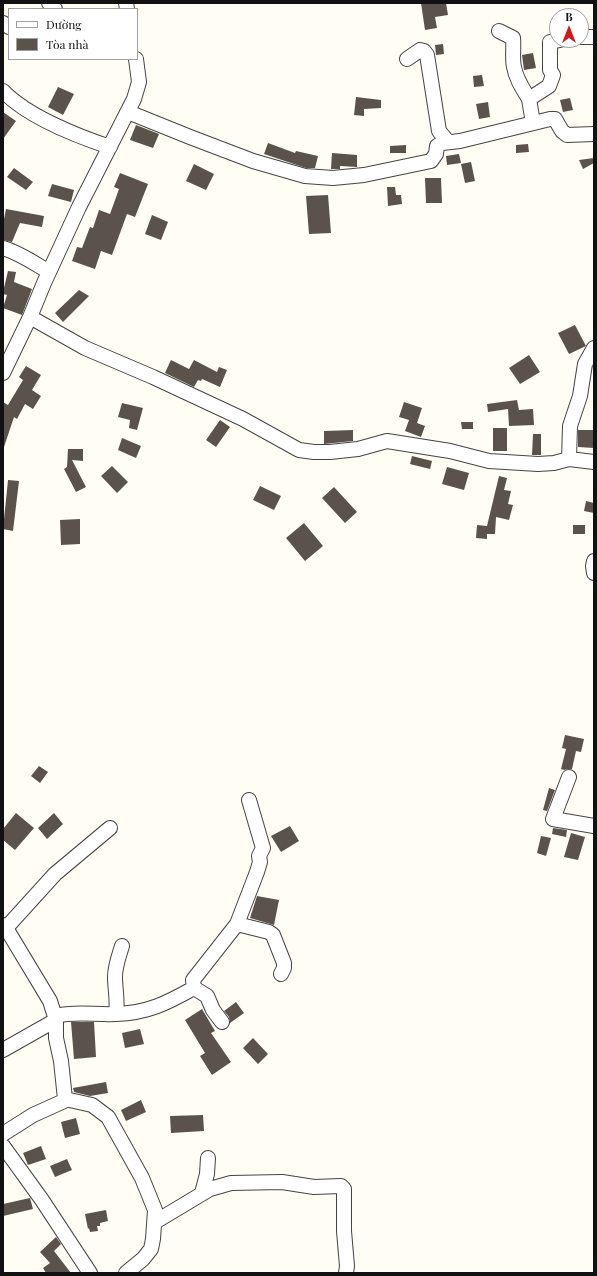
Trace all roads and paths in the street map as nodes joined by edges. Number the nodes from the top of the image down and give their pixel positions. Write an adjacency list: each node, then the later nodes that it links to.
1 (499, 31): 6 (street)
2 (550, 48): 6 (street)
3 (407, 59): 10 (street)
4 (136, 60): 7 (street)
5 (3, 91): 11 (street)
6 (529, 99): 8 (street)
7 (128, 112): 10 (street); 11 (street)
8 (533, 123): 9 (street); 10 (street)
9 (594, 134)
10 (448, 142)
11 (110, 147): 13 (street)
12 (3, 248): 13 (street)
13 (49, 272): 14 (street)
14 (30, 318): 16 (street); 17 (street)
15 (594, 348): 17 (street)
16 (3, 373)
17 (569, 459): 18 (street)
18 (594, 462)
19 (594, 561): 20 (street)
20 (594, 573)
21 (569, 778): 23 (street)
22 (249, 800): 25 (street)
23 (594, 826)
24 (110, 828): 26 (street)
25 (237, 924): 28 (street); 29 (street)
26 (5, 926): 31 (street)
27 (122, 946): 30 (street)
28 (281, 974)
29 (194, 988): 30 (street); 32 (street)
30 (116, 1014): 31 (street)
31 (55, 1018): 33 (street); 34 (street)
32 (222, 1022)
33 (3, 1050)
34 (65, 1099): 35 (street); 39 (street)
35 (3, 1134)
36 (3, 1146): 40 (street)
37 (208, 1158): 38 (street)
38 (202, 1193): 39 (street); 42 (street)
39 (155, 1222): 41 (street)
40 (90, 1273)
41 (126, 1273)
42 (346, 1273)

